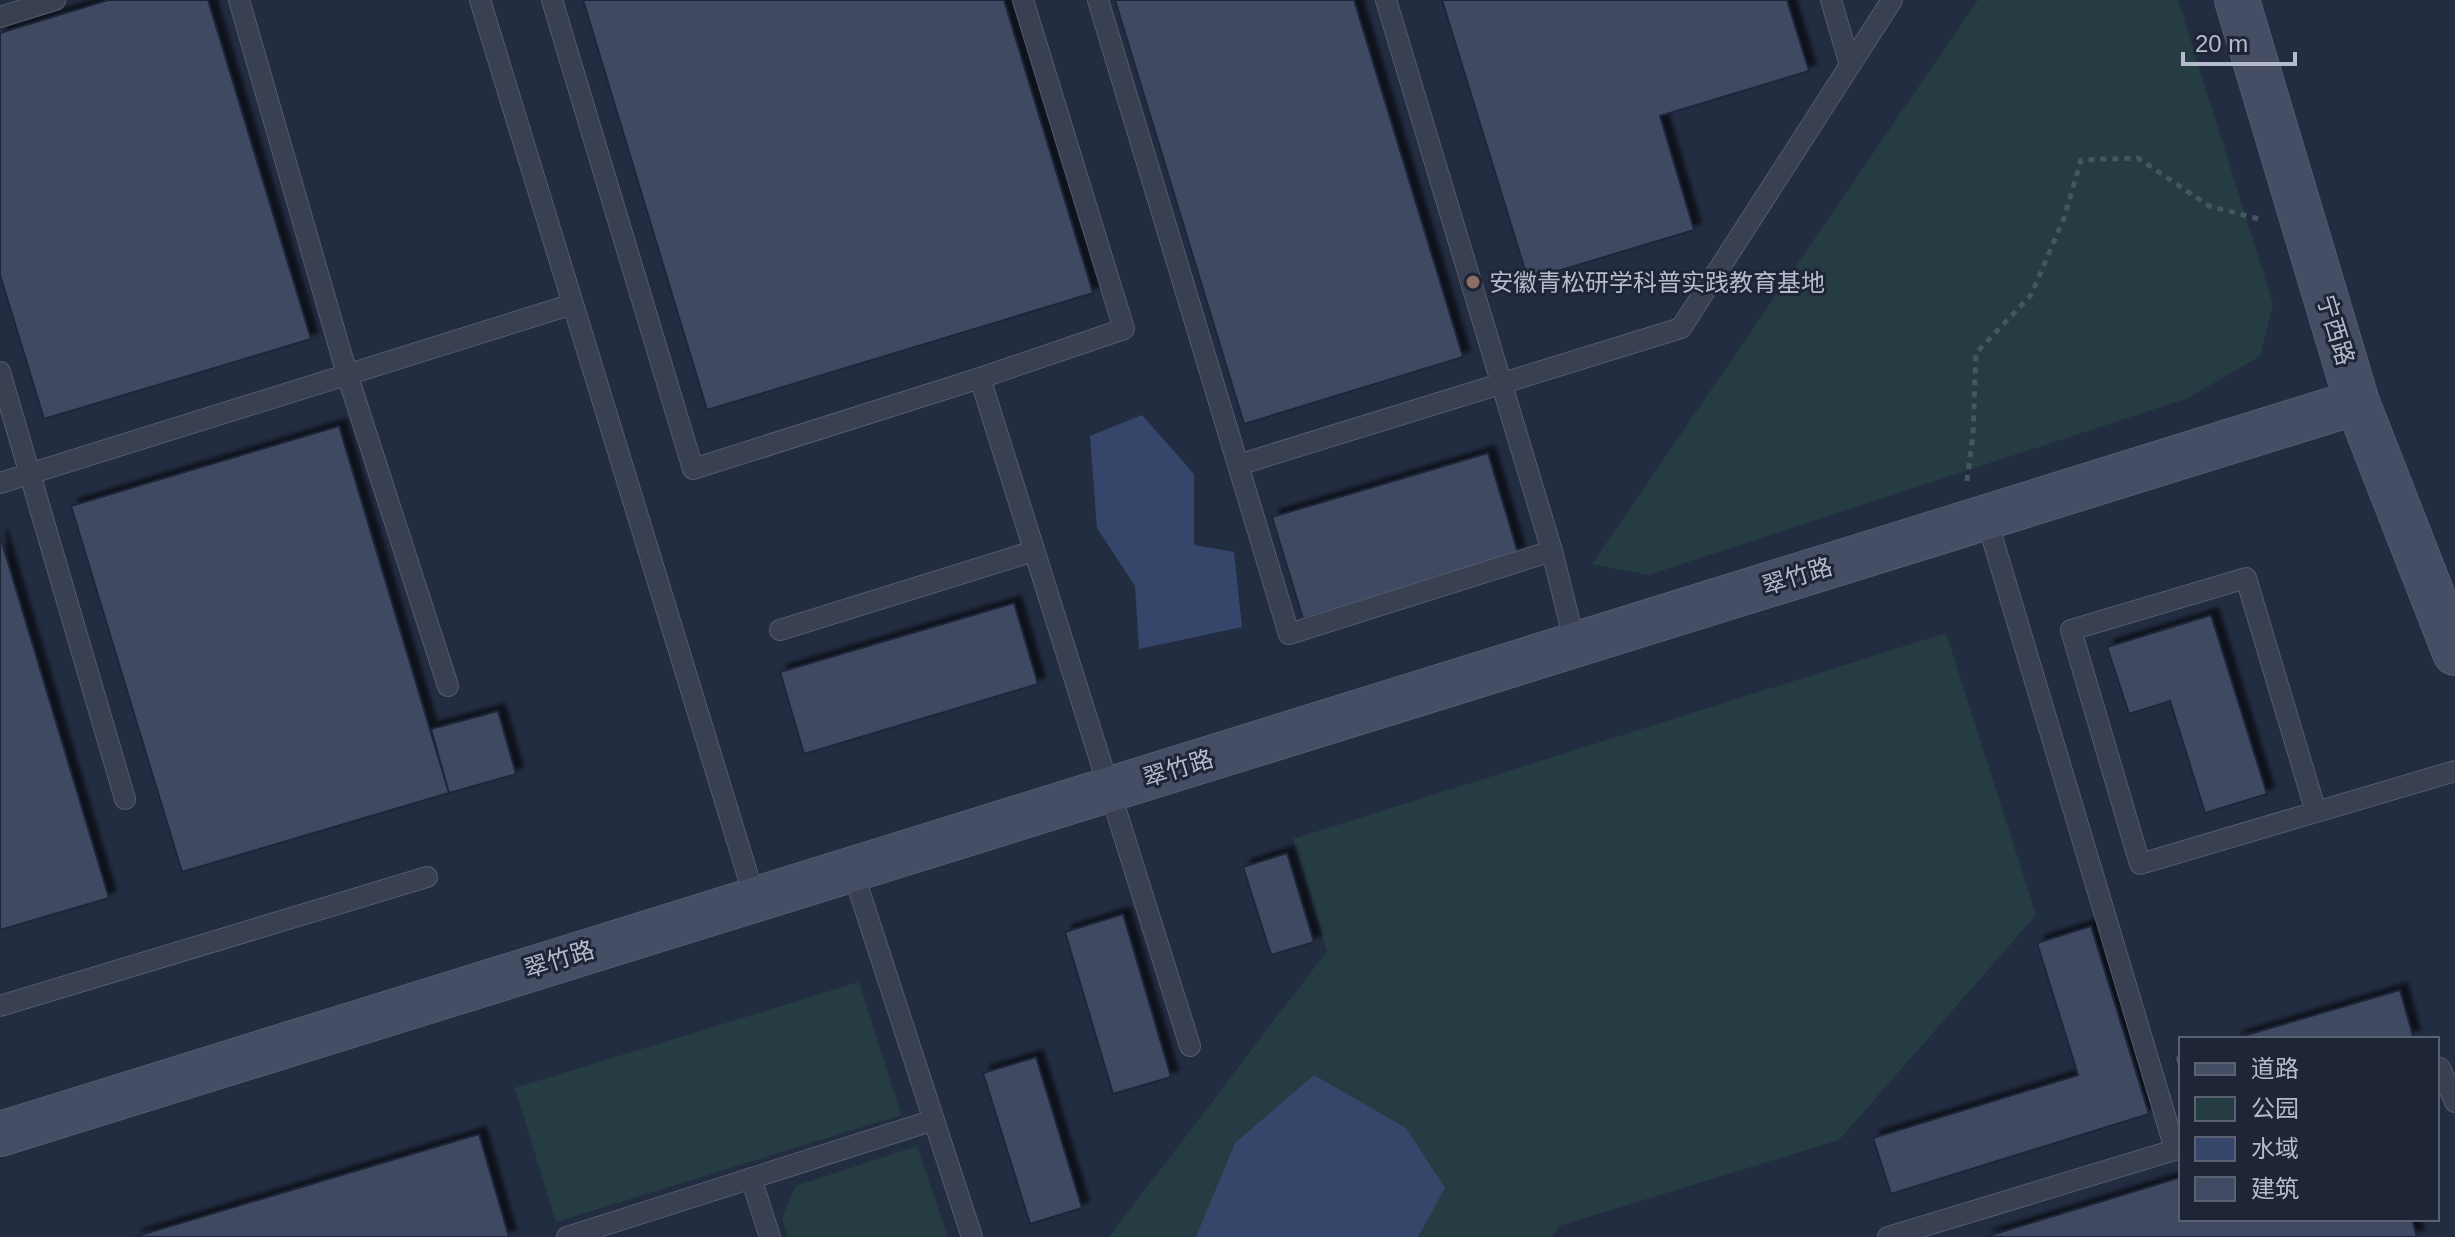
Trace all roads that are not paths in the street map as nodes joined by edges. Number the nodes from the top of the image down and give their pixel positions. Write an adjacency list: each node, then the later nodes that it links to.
1 (55, 0): 11 (lane)
2 (239, 0): 15 (lane)
3 (480, 0): 13 (lane)
4 (552, 0): 16 (lane)
5 (1023, 0): 16 (lane)
6 (1098, 0): 19 (lane)
7 (1386, 0): 17 (lane)
8 (1831, 0): 12 (lane)
9 (1892, 0): 12 (lane)
10 (2237, 0): 18 (street, 宁西路)
11 (0, 17)
12 (1850, 65): 17 (lane)
13 (573, 304): 15 (lane); 35 (lane)
14 (0, 372): 20 (lane)
15 (347, 374): 20 (lane); 28 (lane)
16 (980, 378): 23 (lane)
17 (1501, 383): 19 (lane); 24 (lane)
18 (2357, 402): 22 (street, 翠竹路); 27 (street, 宁西路)
19 (1238, 465): 24 (lane)
20 (31, 473): 21 (lane); 31 (lane)
21 (0, 483)
22 (1974, 521): 26 (street, 翠竹路); 42 (lane)
23 (1034, 551): 25 (lane); 30 (lane)
24 (1552, 551): 26 (lane)
25 (780, 630)
26 (1575, 644): 30 (street, 翠竹路)
27 (2455, 653)
28 (448, 686)
29 (2455, 771): 32 (lane)
30 (1109, 789): 33 (street, 翠竹路); 37 (lane)
31 (125, 799)
32 (2316, 812): 32 (lane)
33 (852, 869): 35 (street, 翠竹路); 40 (lane)
34 (427, 877): 36 (lane)
35 (755, 899): 41 (street, 翠竹路)
36 (0, 1006)
37 (1190, 1046)
38 (2439, 1068): 39 (lane)
39 (2455, 1102)
40 (934, 1120): 43 (lane); 46 (lane)
41 (0, 1134)
42 (2178, 1148): 47 (lane)
43 (751, 1178): 44 (lane); 45 (lane)
44 (567, 1237)
45 (770, 1237)
46 (972, 1237)
47 (1888, 1237)

